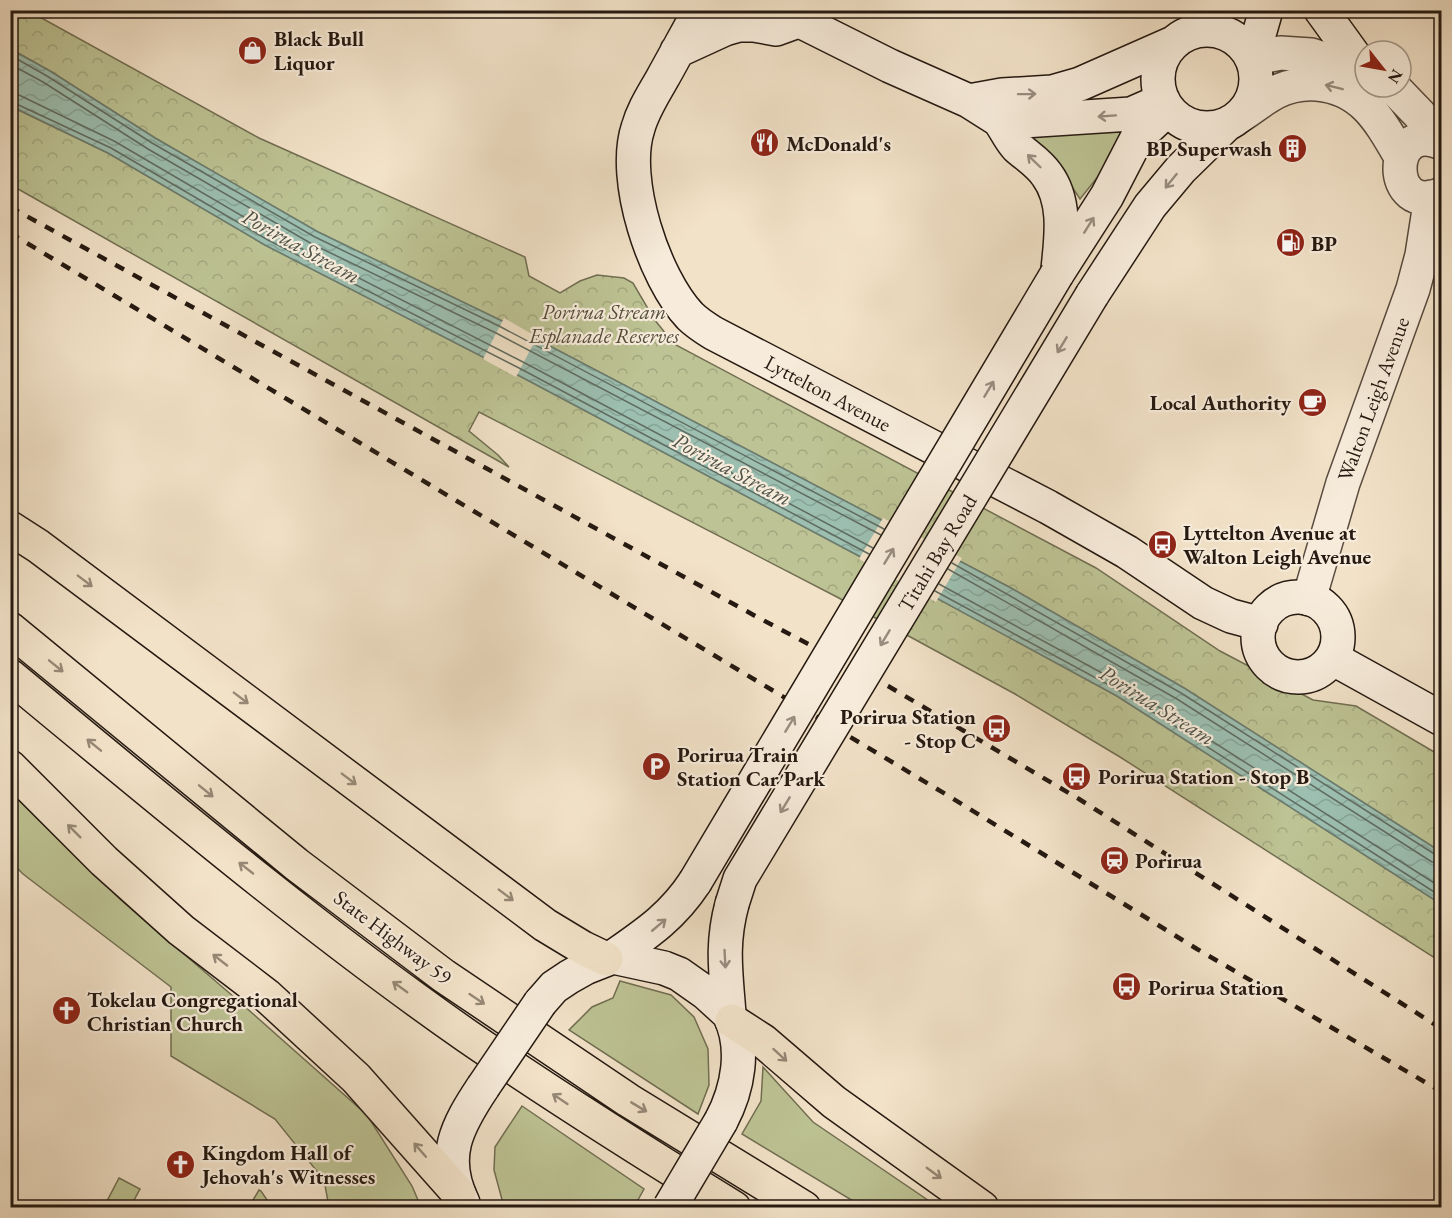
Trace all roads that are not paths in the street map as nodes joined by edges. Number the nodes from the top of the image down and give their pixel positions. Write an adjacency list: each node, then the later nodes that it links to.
1 (678, 10): 7 (main road)
2 (700, 10): 7 (main road, Lyttelton Avenue)
3 (1266, 10): 9 (main road)
4 (1321, 10): 8 (main road)
5 (788, 16): 7 (main road); 12 (main road)
6 (1193, 28): 9 (main road); 12 (main road, one-way to 6); 13 (main road)
7 (677, 51): 22 (main road, Lyttelton Avenue)
8 (1353, 54)
9 (1252, 59): 10 (main road); 15 (main road)
10 (1353, 67)
11 (1404, 99): 16 (main road)
12 (969, 101): 14 (main road)
13 (1166, 105): 14 (main road, one-way to 14); 15 (main road); 19 (main road, Titahi Bay Road, one-way to 13)
14 (999, 120): 19 (main road, one-way to 14)
15 (1233, 120): 17 (main road, one-way to 15); 29 (main road, Titahi Bay Road, one-way to 29, bridge)
16 (1438, 141): 17 (main road)
17 (1401, 157): 18 (main road)
18 (1436, 195): 21 (main road, Walton Leigh Avenue)
19 (1058, 274): 28 (main road, Titahi Bay Road, one-way to 19, bridge)
20 (10, 528): 28 (main road, one-way to 28)
21 (1310, 599): 22 (main road); 24 (main road)
22 (1260, 624): 24 (main road)
23 (10, 629): 33 (main road, State Highway 59, one-way to 33)
24 (1332, 658): 26 (main road)
25 (10, 676): 32 (main road, State Highway 59, one-way to 25)
26 (1442, 719)
27 (10, 767): 30 (main road, one-way to 27)
28 (610, 958): 29 (main road); 30 (main road, Titahi Bay Road, bridge)
29 (730, 1017): 31 (main road, Titahi Bay Road, bridge); 34 (main road, one-way to 34)
30 (462, 1201)
31 (669, 1207)
32 (734, 1208)
33 (804, 1208)
34 (982, 1208)

